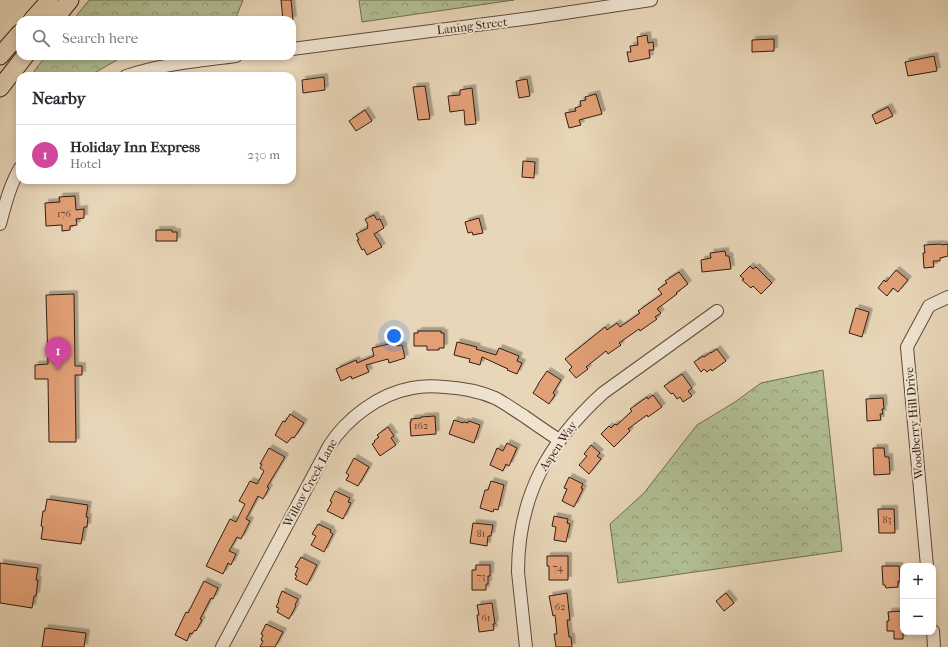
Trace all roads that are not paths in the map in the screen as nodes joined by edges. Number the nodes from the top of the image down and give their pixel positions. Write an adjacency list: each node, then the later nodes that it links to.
1 (50, 0): 4 (highway)
2 (70, 0): 5 (highway)
3 (651, 0): 7 (street, Laning Street)
4 (36, 16)
5 (57, 16)
6 (16, 38): 8 (highway)
7 (296, 48)
8 (0, 56)
9 (22, 60): 12 (highway)
10 (206, 60): 11 (street)
11 (138, 72)
12 (0, 88)
13 (16, 177): 14 (street)
14 (0, 224)
15 (948, 297): 18 (street, Woodberry Hill Drive)
16 (717, 311): 17 (street, Aspen Way)
17 (559, 440): 20 (street, Willow Creek Lane); 21 (street, Aspen Way)
18 (927, 563)
19 (933, 635): 22 (street)
20 (222, 647)
21 (526, 647)
22 (934, 647)

